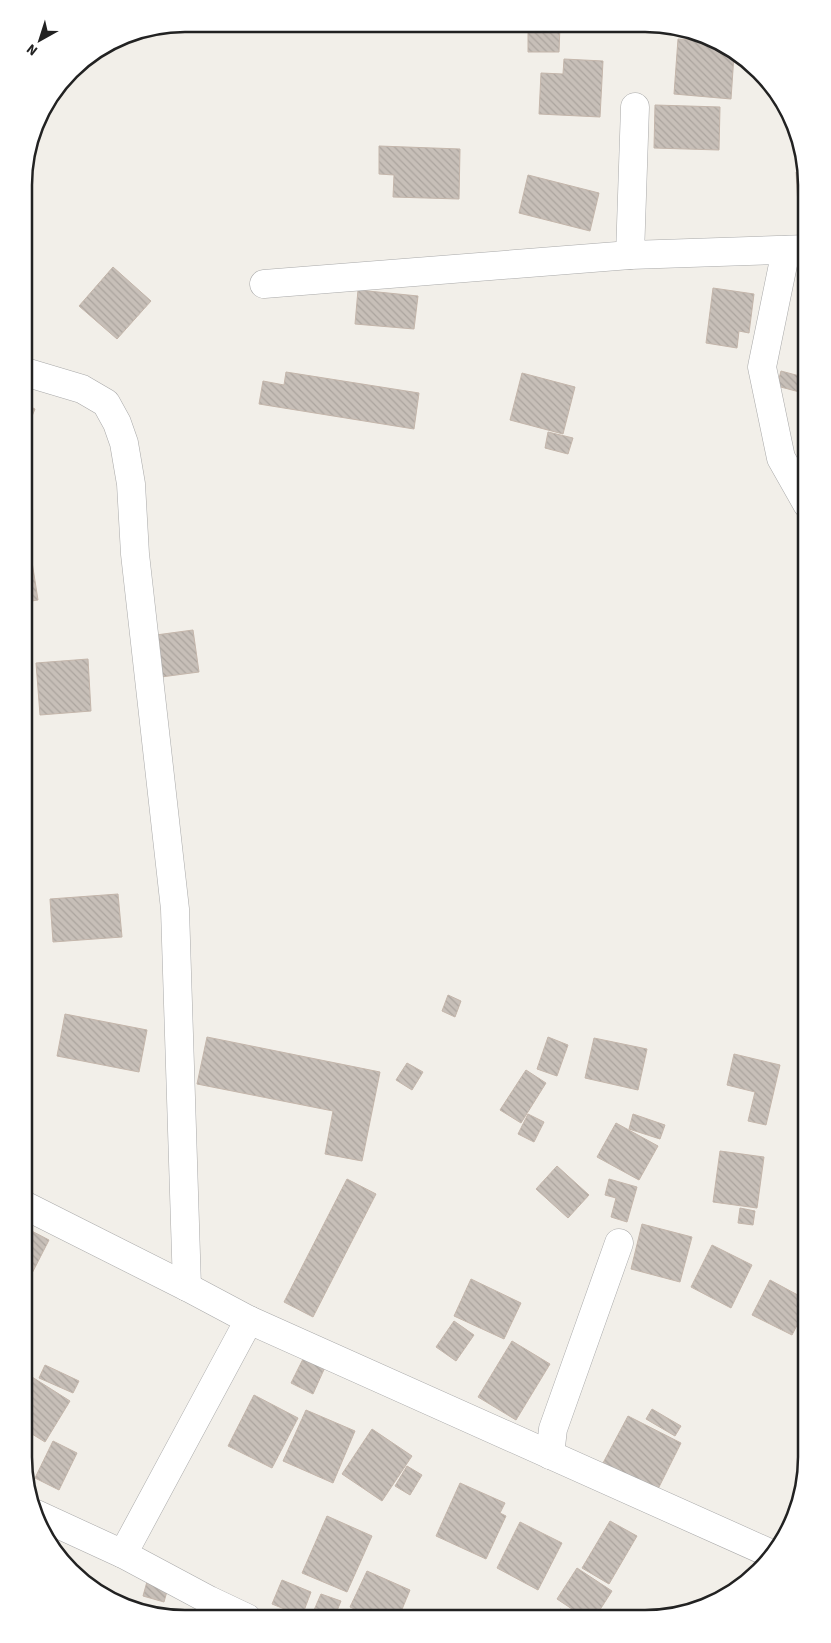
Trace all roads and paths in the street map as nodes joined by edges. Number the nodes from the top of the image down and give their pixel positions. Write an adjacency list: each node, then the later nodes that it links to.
1 (635, 107): 3 (street)
2 (796, 249): 3 (street); 6 (street)
3 (630, 255): 4 (street)
4 (264, 284)
5 (33, 374): 9 (street)
6 (798, 488)
7 (32, 1209): 9 (street)
8 (619, 1243): 11 (street)
9 (187, 1287): 10 (street)
10 (249, 1320): 11 (street); 14 (street)
11 (550, 1455): 13 (street)
12 (45, 1518): 14 (street)
13 (766, 1552)
14 (123, 1554): 15 (street)
15 (205, 1609)

